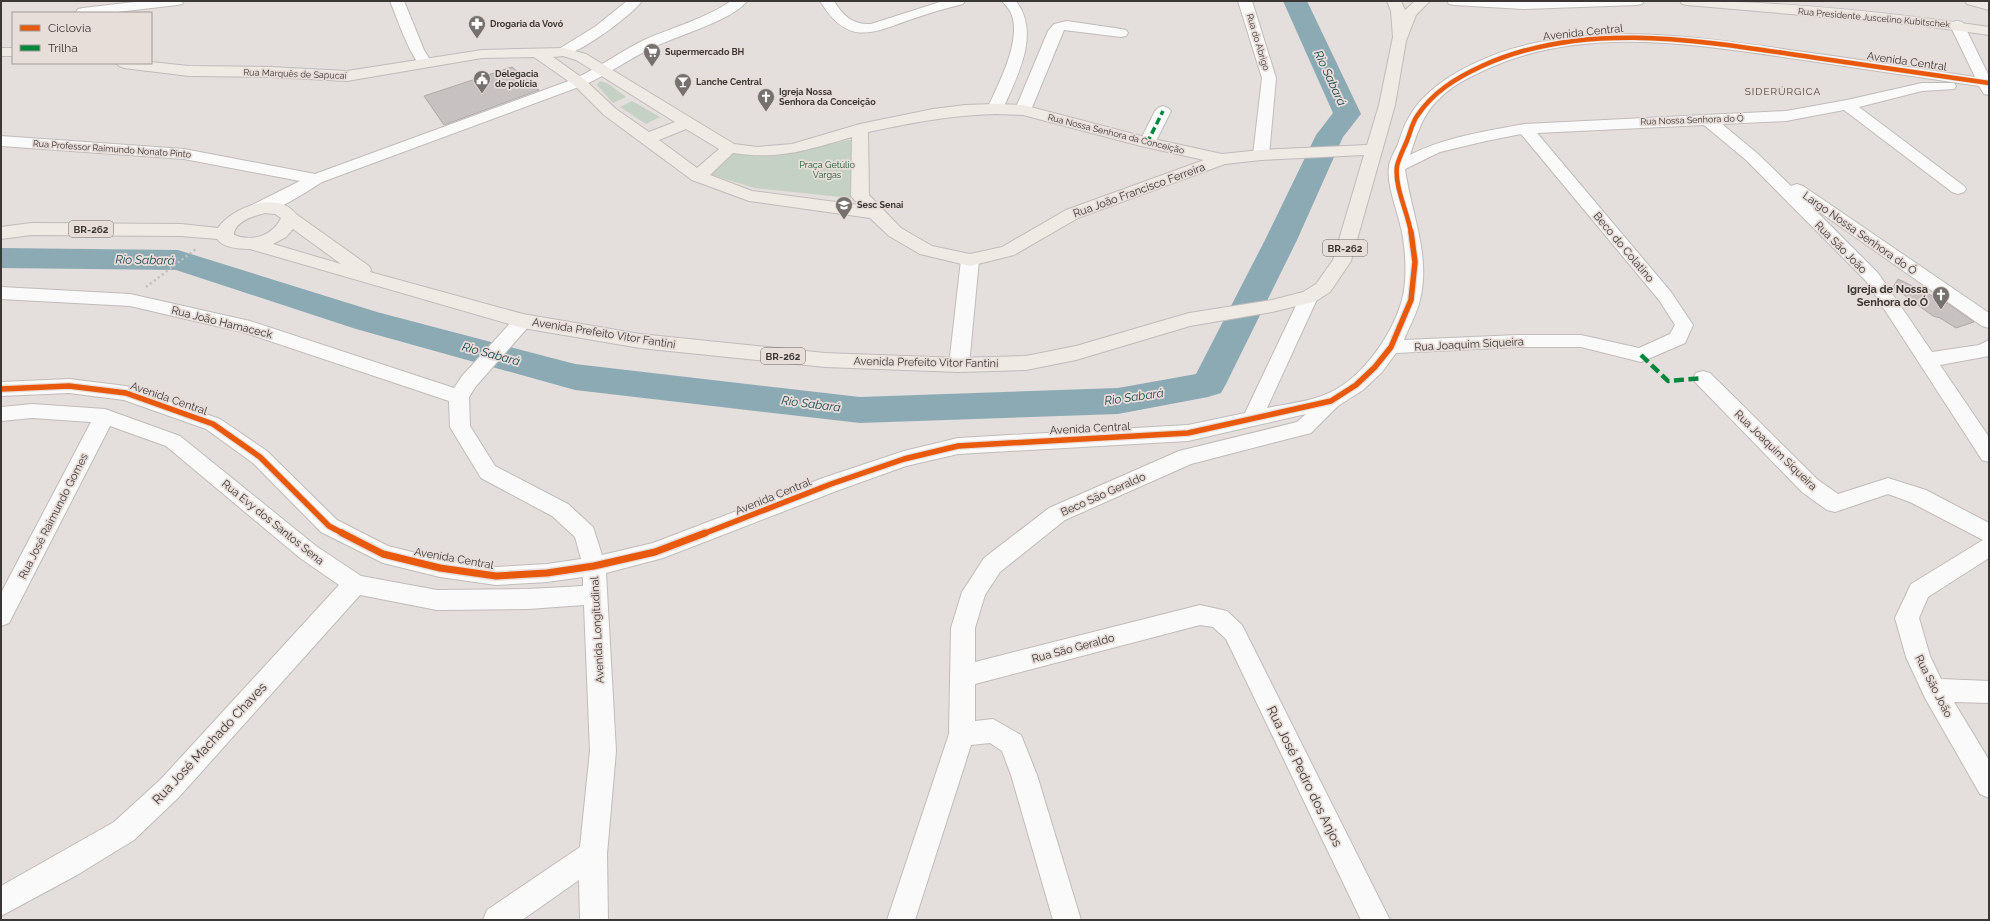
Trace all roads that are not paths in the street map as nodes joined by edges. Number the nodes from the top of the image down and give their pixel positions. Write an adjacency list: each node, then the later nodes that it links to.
1 (176, 1): 16 (street)
2 (397, 1): 25 (street)
3 (635, 1): 24 (street)
4 (740, 1): 27 (street)
5 (827, 1): 6 (street)
6 (958, 1)
7 (1009, 1): 31 (street)
8 (1245, 1): 44 (street, Rua do Abrigo)
9 (1394, 1): 20 (main road, BR-262)
10 (1423, 1): 20 (main road, BR-262)
11 (1454, 1): 12 (street)
12 (1637, 1)
13 (1686, 1): 17 (main road, Rua Presidente Juscelino Kubitschek)
14 (1972, 1): 15 (main road)
15 (1989, 6)
16 (83, 12)
17 (1957, 25): 18 (main road, Rua Presidente Juscelino Kubitschek); 29 (street)
18 (1989, 31)
19 (1121, 33): 32 (street)
20 (1399, 40): 43 (main road, BR-262)
21 (1, 52): 22 (main road)
22 (12, 52)
23 (536, 52): 24 (main road); 25 (main road, Rua Marquês de Sapucaí); 28 (main road)
24 (564, 52): 27 (main road)
25 (425, 63): 26 (main road, Rua Marquês de Sapucaí)
26 (132, 64)
27 (603, 71): 28 (street); 35 (main road)
28 (579, 82): 38 (main road); 50 (street)
29 (1988, 87): 30 (street, Rua Nossa Senhora do Ó); 47 (street, Avenida Central)
30 (1847, 105): 34 (street, Rua Nossa Senhora do Ó); 51 (street)
31 (995, 109): 32 (main road, Rua Nossa Senhora da Conceição); 36 (main road, Rua Nossa Senhora da Conceição)
32 (1023, 110): 40 (main road, Rua Nossa Senhora da Conceição)
33 (1163, 111): 40 (street)
34 (1709, 121): 37 (street, Rua Nossa Senhora do Ó); 45 (street, Rua São João)
35 (686, 123): 38 (main road); 41 (main road)
36 (860, 129): 41 (main road); 53 (main road)
37 (1525, 129): 47 (street, Rua Nossa Senhora do Ó); 65 (street, Beco do Colatino)
38 (647, 139): 49 (main road)
39 (1, 141): 50 (street, Rua Professor Raimundo Nonato Pinto)
40 (1146, 143): 42 (main road, Rua Nossa Senhora da Conceição)
41 (729, 148): 49 (main road)
42 (1177, 150): 46 (main road, Rua Nossa Senhora da Conceição); 48 (main road)
43 (1373, 150): 44 (main road, Rua Nossa Senhora da Conceição); 60 (main road, Avenida Prefeito Vitor Fantini / BR-262)
44 (1261, 155): 46 (main road, Rua Nossa Senhora da Conceição)
45 (1752, 158): 62 (street, Largo Nossa Senhora do Ó); 66 (street, Rua São João)
46 (1222, 159): 48 (main road, Rua João Francisco Ferreira)
47 (1398, 167): 63 (street, Avenida Central)
48 (1185, 174): 57 (main road, Rua João Francisco Ferreira)
49 (698, 176): 53 (main road)
50 (316, 179): 52 (street)
51 (1958, 189)
52 (283, 209): 54 (main road); 56 (main road); 58 (main road, Avenida Prefeito Vitor Fantini / BR-262)
53 (875, 213): 57 (main road)
54 (229, 227): 55 (main road, BR-262); 56 (main road)
55 (1, 233)
56 (253, 244): 58 (main road, Avenida Prefeito Vitor Fantini / BR-262)
57 (970, 260): 67 (street)
58 (378, 281): 61 (main road, Avenida Prefeito Vitor Fantini / BR-262)
59 (1, 293): 70 (street, Rua João Hamaceck)
60 (1309, 297): 67 (main road, Avenida Prefeito Vitor Fantini / BR-262); 74 (street)
61 (523, 321): 67 (main road, Avenida Prefeito Vitor Fantini / BR-262); 70 (street)
62 (1989, 322)
63 (1391, 347): 65 (street, Rua Joaquim Siqueira); 71 (street, Avenida Central)
64 (1989, 347): 66 (street)
65 (1641, 354)
66 (1926, 360): 75 (street, Rua São João)
67 (959, 365)
68 (1702, 378): 76 (street, Rua Joaquim Siqueira)
69 (1, 389): 78 (street, Avenida Central)
70 (464, 389): 78 (street, Avenida Longitudinal)
71 (1331, 401): 74 (street, Avenida Central); 83 (street, Beco São Geraldo)
72 (1, 414): 73 (street, Rua Evy dos Santos Sena)
73 (105, 416): 79 (street, Rua Evy dos Santos Sena); 81 (street, Rua José Raimundo Gomes)
74 (1252, 419): 78 (street, Avenida Central)
75 (1989, 454)
76 (1989, 533)
77 (1989, 547): 84 (street, Rua São João)
78 (594, 566): 80 (street, Avenida Longitudinal)
79 (355, 584): 80 (street, Rua Evy dos Santos Sena); 89 (street, Rua José Machado Chaves)
80 (595, 595): 88 (street, Avenida Longitudinal)
81 (1, 616)
82 (1234, 632): 83 (street, Rua São Geraldo); 94 (street, Rua José Pedro dos Anjos)
83 (963, 676): 86 (street)
84 (1934, 690): 85 (street); 87 (street, Rua São João)
85 (1989, 692)
86 (962, 734): 92 (street); 93 (street)
87 (1989, 785)
88 (593, 854): 90 (street); 91 (street, Avenida Longitudinal)
89 (1, 902)
90 (497, 920)
91 (594, 920)
92 (901, 920)
93 (1068, 920)
94 (1376, 920)

